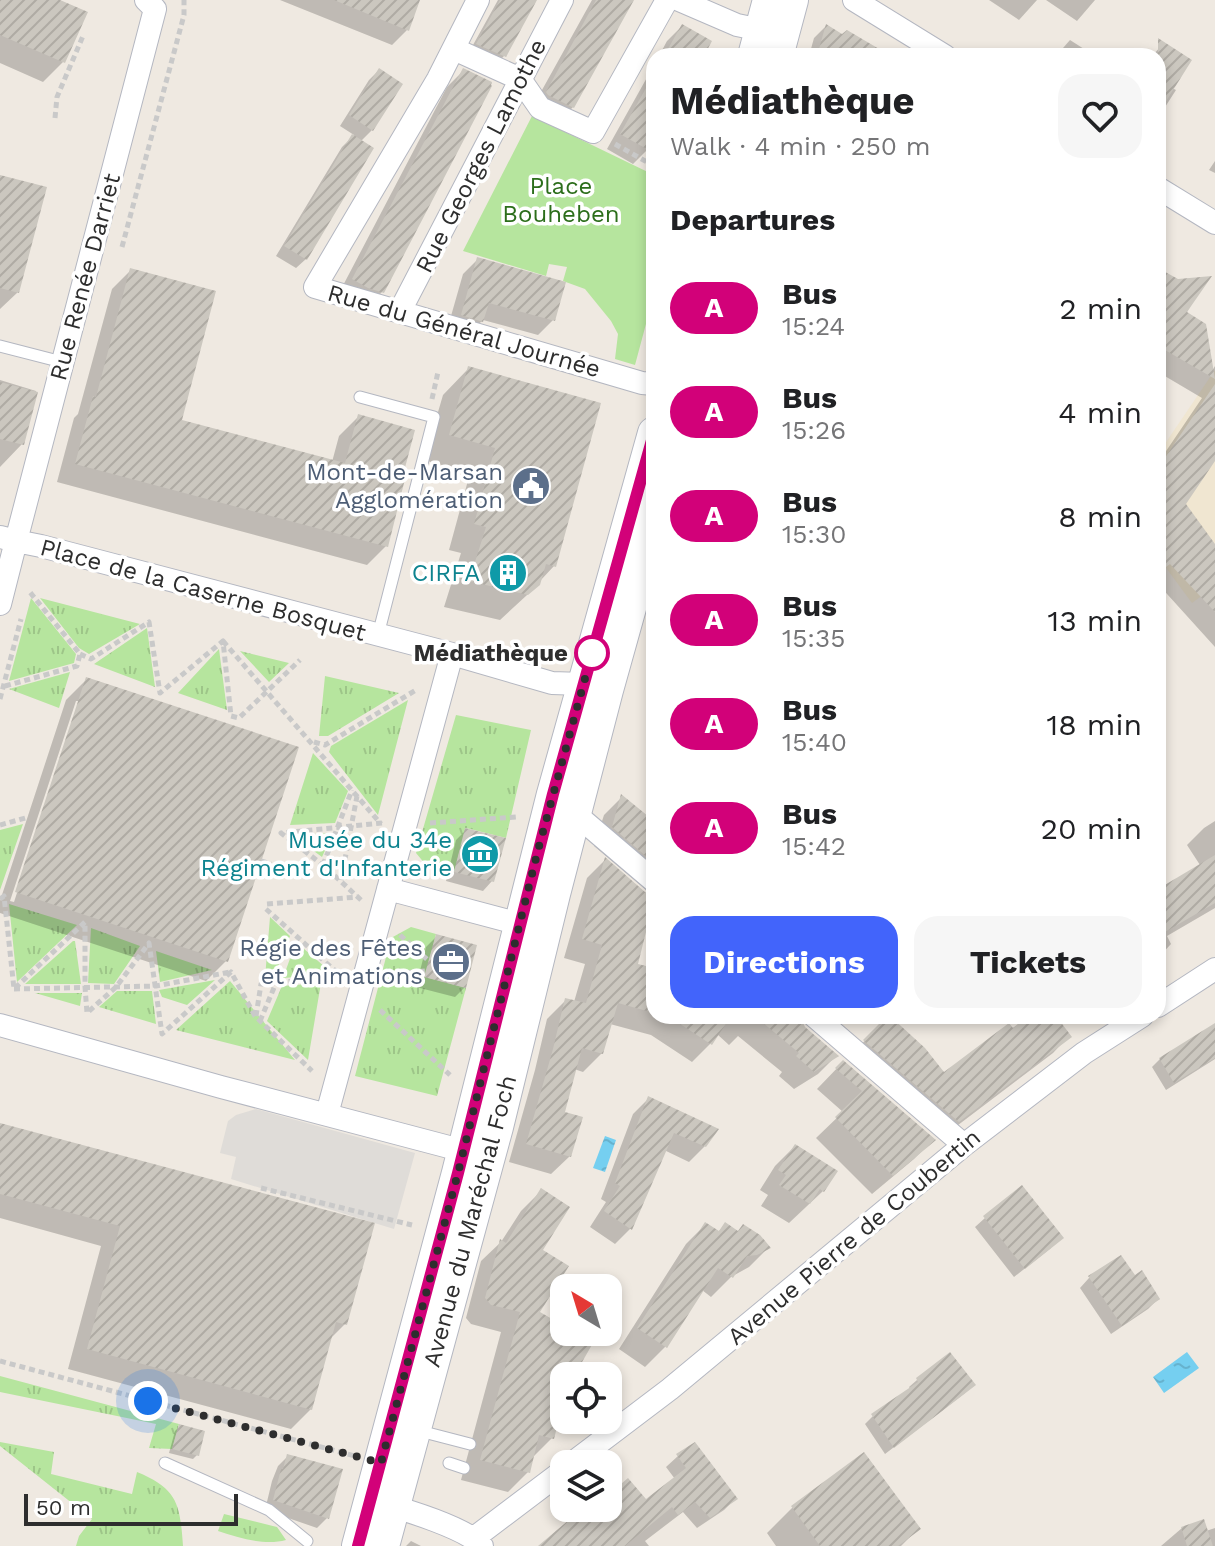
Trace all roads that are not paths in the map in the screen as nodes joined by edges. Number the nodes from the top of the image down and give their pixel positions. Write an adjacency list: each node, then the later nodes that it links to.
1 (146, 0): 16 (street, Rue Renée Darriet)
2 (478, 0): 10 (street, Rue du Général Journée)
3 (562, 0): 11 (street, Rue Georges Lamothe)
4 (667, 0): 11 (street)
5 (679, 0): 8 (street)
6 (792, 0): 8 (main road)
7 (854, 0): 9 (street)
8 (769, 36)
9 (932, 48)
10 (454, 49): 11 (street); 14 (street, Rue du Général Journée)
11 (520, 79): 14 (street, Rue Georges Lamothe)
12 (1166, 193): 13 (street)
13 (1215, 223)
14 (408, 314): 17 (street, Rue du Général Journée)
15 (0, 346): 16 (lane)
16 (62, 362): 20 (street, Rue Renée Darriet)
17 (646, 383)
18 (360, 397): 23 (lane)
19 (646, 467): 25 (main road, Avenue du Maréchal Foch)
20 (8, 539): 22 (street, Place de la Caserne Bosquet); 23 (street, Place de la Caserne Bosquet)
21 (646, 544): 25 (main road, Avenue du Maréchal Foch)
22 (0, 604)
23 (378, 636): 24 (street, Place de la Caserne Bosquet)
24 (452, 654): 25 (street, Place de la Caserne Bosquet); 28 (street)
25 (595, 687): 26 (main road, Avenue du Maréchal Foch)
26 (564, 804): 27 (street); 29 (main road, Avenue du Maréchal Foch); 30 (main road, Avenue du Maréchal Foch)
27 (646, 874)
28 (388, 889): 30 (street); 36 (street)
29 (554, 894): 30 (street); 37 (main road, Avenue du Maréchal Foch)
30 (520, 924): 37 (street); 39 (main road, Avenue du Maréchal Foch)
31 (1215, 969): 32 (street)
32 (1166, 1001)
33 (823, 1024): 38 (street)
34 (1129, 1024): 38 (street, Avenue Pierre de Coubertin)
35 (0, 1025): 36 (street)
36 (327, 1114): 39 (street)
37 (497, 1127): 40 (main road, Avenue du Maréchal Foch)
38 (964, 1145): 42 (street, Avenue Pierre de Coubertin)
39 (464, 1151): 47 (main road, Avenue du Maréchal Foch)
40 (415, 1430): 41 (lane); 47 (main road, Avenue du Maréchal Foch)
41 (470, 1444)
42 (589, 1450)
43 (165, 1463): 48 (lane)
44 (449, 1463): 45 (lane)
45 (464, 1468)
46 (550, 1482): 49 (street)
47 (383, 1503): 49 (street); 50 (main road, Avenue du Maréchal Foch); 51 (main road, Avenue du Maréchal Foch)
48 (307, 1541)
49 (478, 1542)
50 (358, 1546)
51 (383, 1546)

